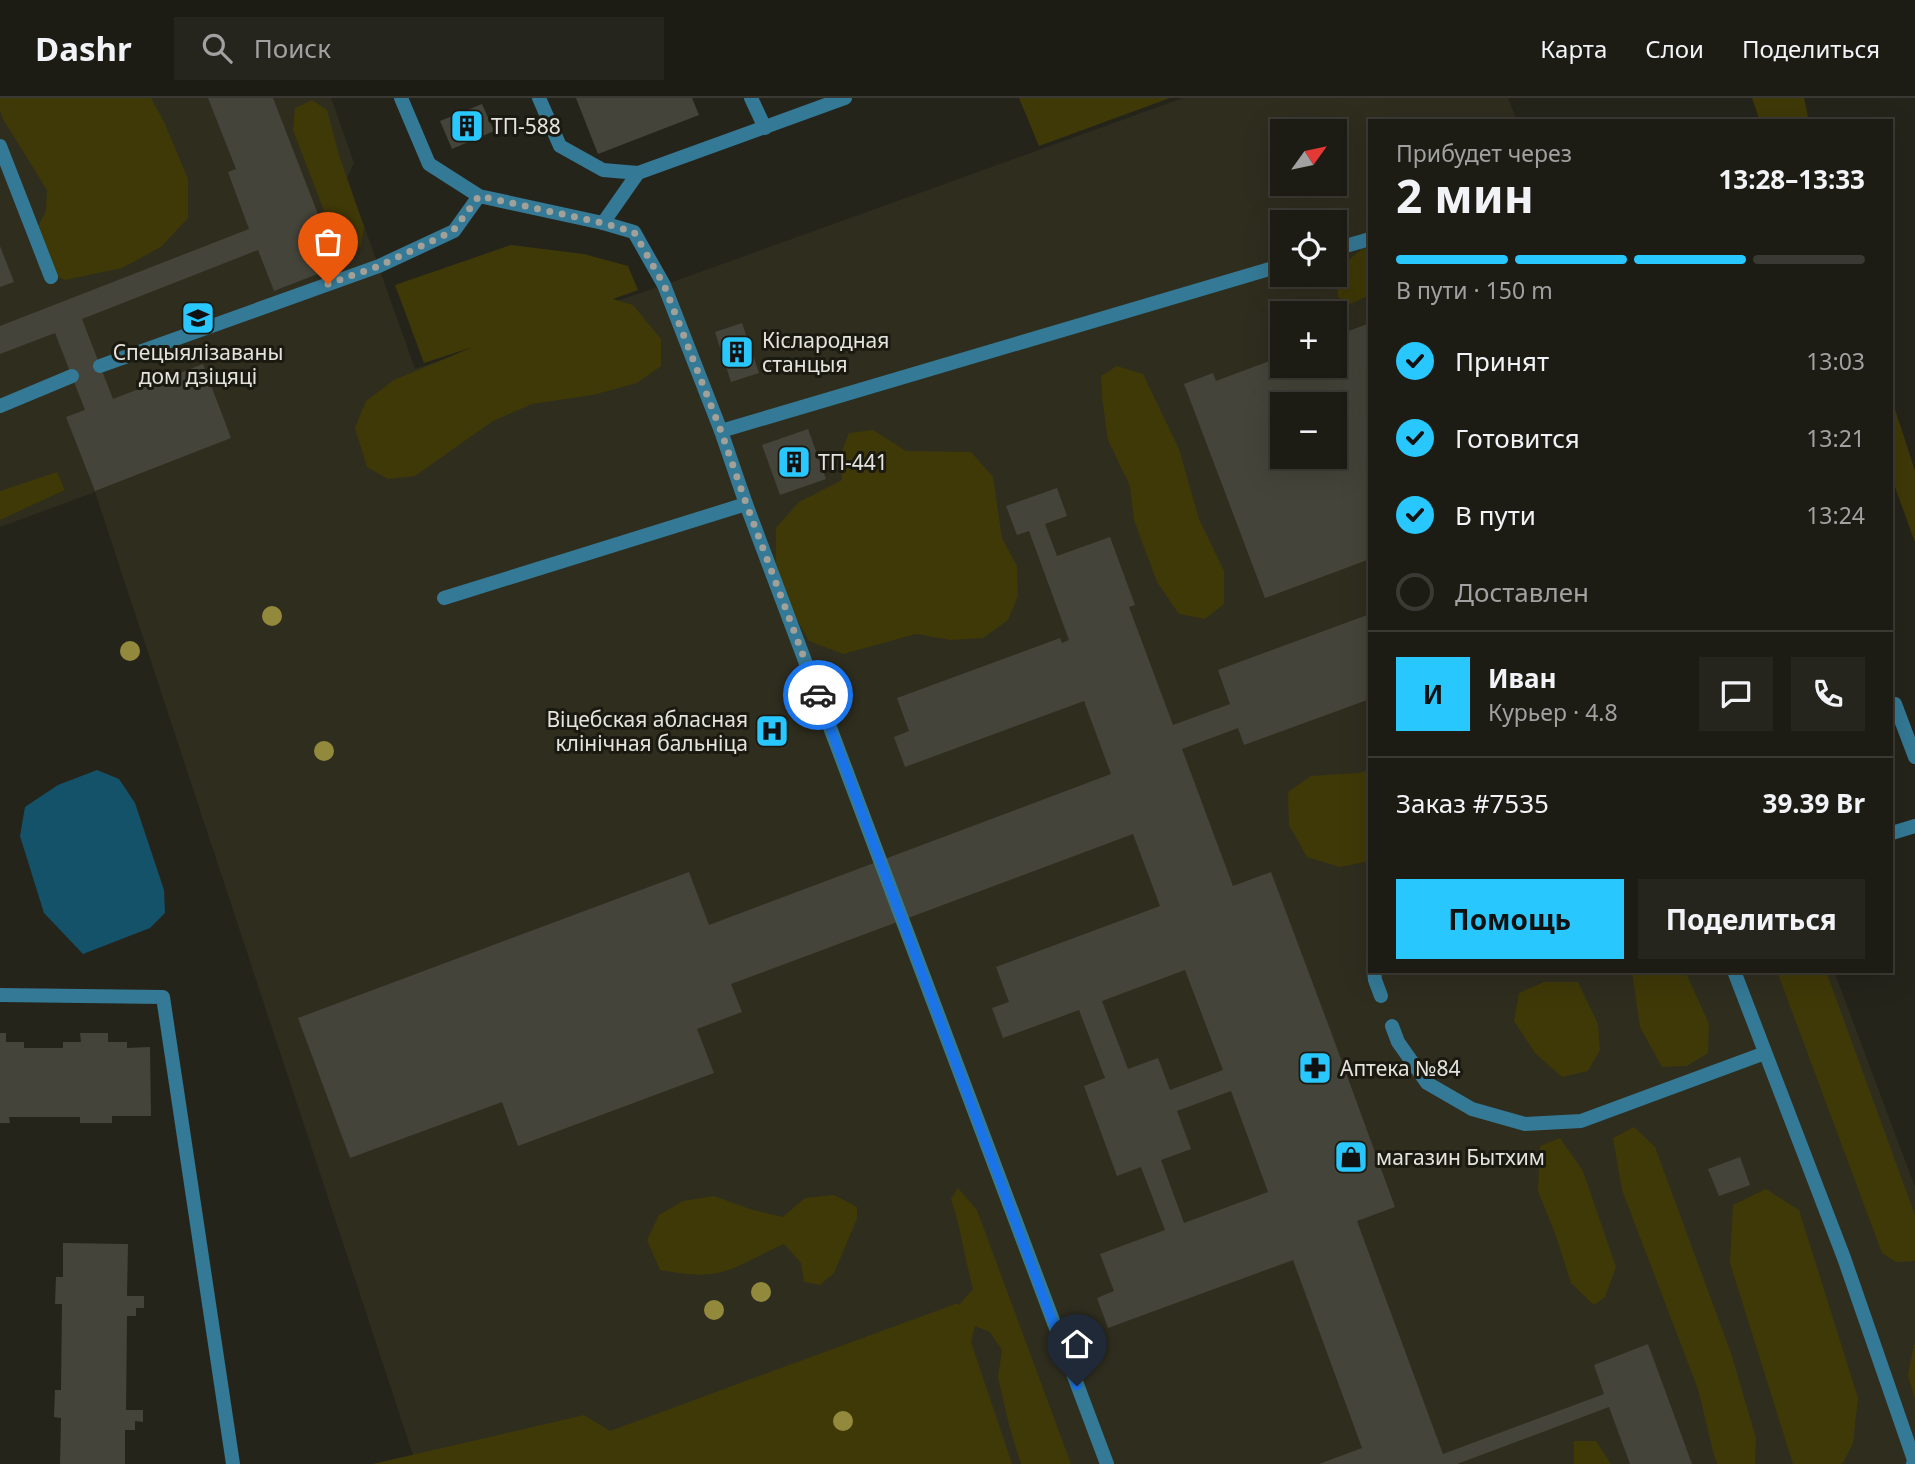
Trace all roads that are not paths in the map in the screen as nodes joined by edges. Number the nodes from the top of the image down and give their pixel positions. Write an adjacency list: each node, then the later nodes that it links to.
1 (401, 98): 8 (lane)
2 (539, 98): 7 (lane)
3 (751, 98): 5 (lane)
4 (845, 98): 5 (lane)
5 (765, 128): 7 (lane)
6 (0, 146): 13 (lane)
7 (638, 173): 9 (lane)
8 (479, 196): 9 (lane); 14 (lane)
9 (603, 223): 17 (lane)
10 (1368, 240): 11 (lane)
11 (1347, 246)
12 (1270, 269): 17 (lane)
13 (51, 277)
14 (100, 366)
15 (72, 376): 16 (lane)
16 (0, 406)
17 (721, 431): 18 (lane)
18 (746, 503): 19 (lane); 31 (lane)
19 (444, 598)
20 (1895, 704): 21 (lane)
21 (1915, 757)
22 (1915, 826): 23 (lane)
23 (1893, 833)
24 (1374, 973): 27 (lane)
25 (1735, 973): 29 (lane)
26 (0, 995): 30 (lane)
27 (1381, 996)
28 (1392, 1027): 29 (lane)
29 (1765, 1053): 32 (lane)
30 (233, 1464)
31 (1107, 1464)
32 (1913, 1464)

